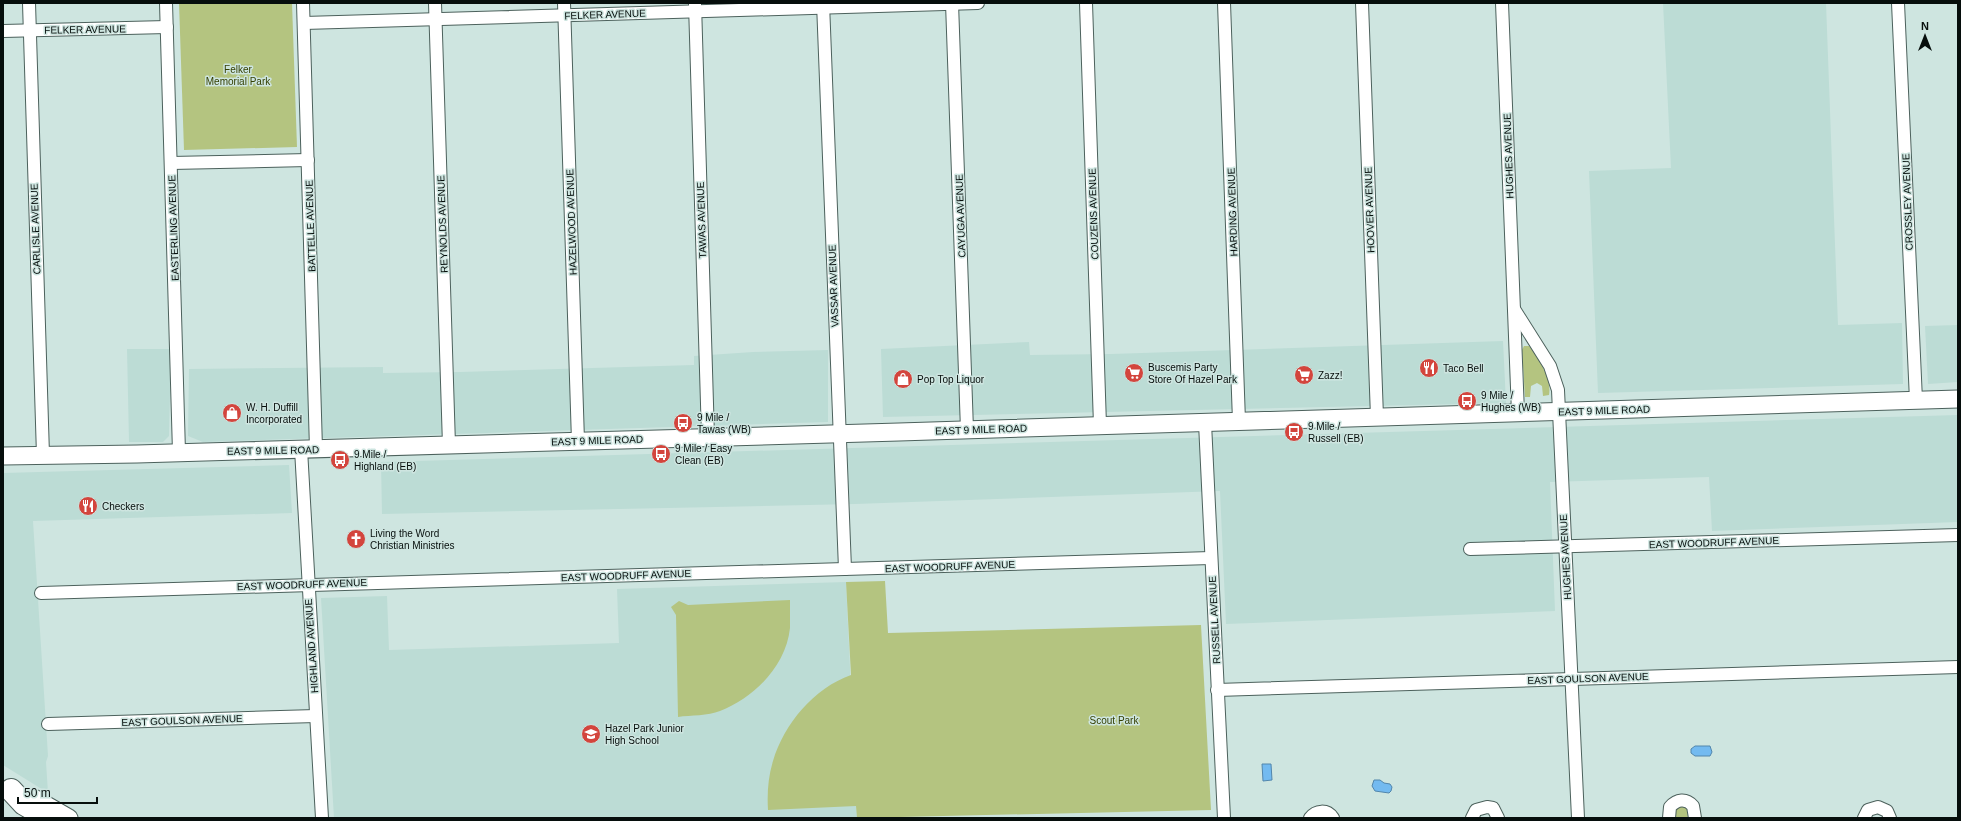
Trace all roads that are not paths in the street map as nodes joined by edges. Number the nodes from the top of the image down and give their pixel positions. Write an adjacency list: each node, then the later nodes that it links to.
1 (29, 3): 18 (street, CARLISLE AVENUE)
2 (166, 3): 17 (street, EASTERLING AVENUE)
3 (303, 3): 16 (street, BATTELLE AVENUE)
4 (435, 3): 15 (street, REYNOLDS AVENUE)
5 (952, 3): 6 (street, FELKER AVENUE); 12 (street, FELKER AVENUE); 31 (street, CAYUGA AVENUE)
6 (978, 3)
7 (1086, 3): 30 (street, COUZENS AVENUE)
8 (1224, 3): 28 (street, HARDING AVENUE)
9 (1362, 3): 27 (street, HOOVER AVENUE)
10 (1502, 3): 22 (street, HUGHES AVENUE)
11 (1898, 3): 24 (street, CROSSLEY AVENUE)
12 (824, 5): 13 (street, FELKER AVENUE); 32 (street, VASSAR AVENUE)
13 (695, 7): 14 (street, FELKER AVENUE); 33 (street, TAWAS AVENUE)
14 (564, 9): 15 (street, FELKER AVENUE); 34 (street, HAZELWOOD AVENUE)
15 (436, 19): 16 (street, FELKER AVENUE); 35 (street, REYNOLDS AVENUE)
16 (304, 23): 20 (street, BATTELLE AVENUE)
17 (167, 27): 18 (street, FELKER AVENUE); 21 (street, EASTERLING AVENUE)
18 (30, 30): 19 (street, FELKER AVENUE); 38 (street, CARLISLE AVENUE)
19 (3, 31)
20 (308, 160): 21 (street); 36 (street, BATTELLE AVENUE)
21 (171, 163): 37 (street, EASTERLING AVENUE)
22 (1514, 309): 25 (street, HUGHES AVENUE); 26 (street, HUGHES AVENUE)
23 (1958, 399): 24 (main road, EAST 9 MILE ROAD)
24 (1916, 400): 25 (main road, EAST 9 MILE ROAD)
25 (1559, 411): 26 (main road, EAST 9 MILE ROAD); 41 (street, HUGHES AVENUE)
26 (1518, 413): 27 (main road, EAST 9 MILE ROAD)
27 (1377, 417): 28 (main road, EAST 9 MILE ROAD)
28 (1239, 421): 29 (main road, EAST 9 MILE ROAD)
29 (1205, 422): 30 (main road, EAST 9 MILE ROAD); 43 (street, RUSSELL AVENUE)
30 (1100, 426): 31 (main road, EAST 9 MILE ROAD)
31 (967, 430): 32 (main road, EAST 9 MILE ROAD)
32 (839, 433): 33 (main road, EAST 9 MILE ROAD); 44 (street, VASSAR AVENUE)
33 (708, 437): 34 (main road, EAST 9 MILE ROAD)
34 (578, 441): 35 (main road, EAST 9 MILE ROAD)
35 (449, 445): 36 (main road, EAST 9 MILE ROAD)
36 (309, 449): 37 (main road, EAST 9 MILE ROAD); 45 (street, HIGHLAND AVENUE)
37 (179, 452): 38 (main road, EAST 9 MILE ROAD)
38 (43, 455): 39 (main road, EAST 9 MILE ROAD)
39 (3, 456)
40 (1958, 535): 41 (street, EAST WOODRUFF AVENUE)
41 (1565, 546): 42 (street, EAST WOODRUFF AVENUE); 48 (street, HUGHES AVENUE)
42 (1470, 549)
43 (1211, 558): 44 (street, EAST WOODRUFF AVENUE); 49 (street, RUSSELL AVENUE)
44 (845, 569): 45 (street, EAST WOODRUFF AVENUE)
45 (308, 584): 46 (street, EAST WOODRUFF AVENUE); 50 (street, HIGHLAND AVENUE)
46 (41, 593)
47 (1958, 667): 48 (street, EAST GOULSON AVENUE)
48 (1572, 679): 49 (street, EAST GOULSON AVENUE); 61 (street, HUGHES AVENUE)
49 (1217, 690): 56 (street, RUSSELL AVENUE)
50 (316, 716): 51 (street, EAST GOULSON AVENUE); 55 (street, HIGHLAND AVENUE)
51 (48, 724)
52 (7, 787): 53 (highway); 54 (main road)
53 (48, 818)
54 (69, 818)
55 (322, 818)
56 (1224, 818)
57 (1310, 818): 58 (street)
58 (1333, 818)
59 (1472, 818): 60 (street)
60 (1498, 818)
61 (1578, 818)
62 (1669, 818): 63 (street)
63 (1695, 818)
64 (1864, 818): 65 (street)
65 (1890, 818)

